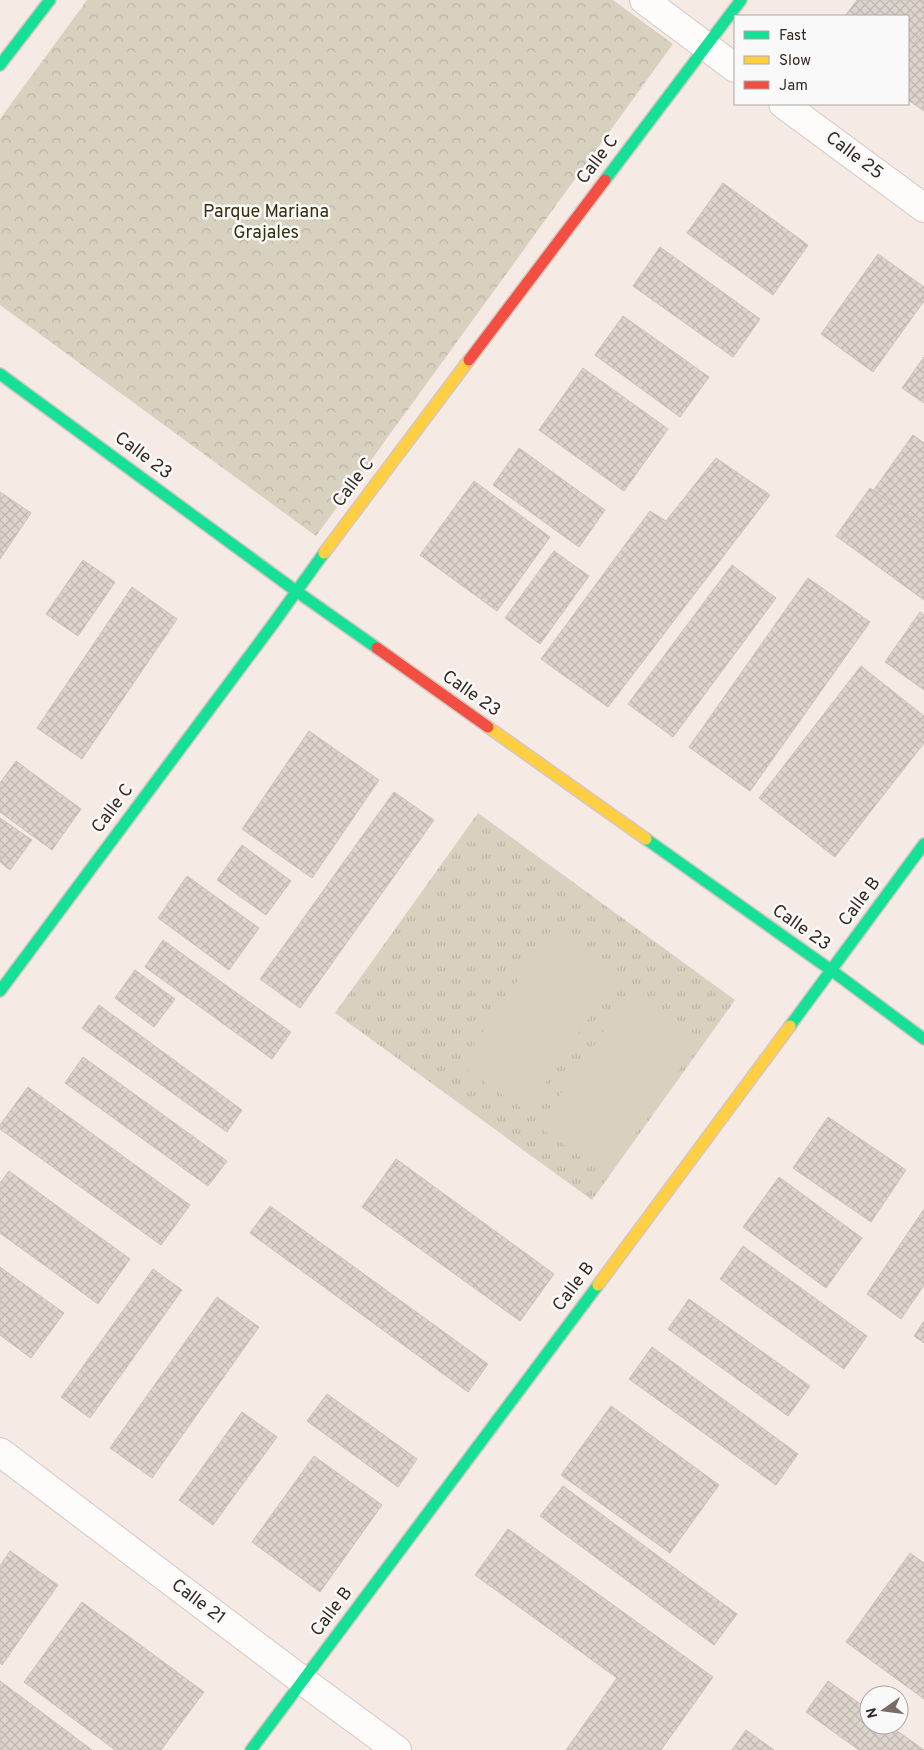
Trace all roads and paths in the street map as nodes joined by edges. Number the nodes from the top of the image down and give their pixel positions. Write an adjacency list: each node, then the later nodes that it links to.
1 (50, 0): 5 (street)
2 (644, 0): 4 (street)
3 (740, 0): 4 (street, Calle C)
4 (706, 46): 6 (street); 10 (street, Calle C)
5 (0, 65)
6 (734, 67)
7 (785, 105): 8 (street, Calle 25)
8 (924, 208)
9 (0, 374): 10 (street, Calle 23)
10 (296, 591): 12 (street, Calle 23); 13 (street, Calle C)
11 (924, 844): 12 (street, Calle B)
12 (831, 970): 14 (street, Calle 23); 16 (street, Calle B)
13 (0, 991)
14 (924, 1038)
15 (0, 1452): 16 (street, Calle 21)
16 (303, 1681): 17 (street, Calle B); 18 (street, Calle 21)
17 (252, 1750)
18 (397, 1750)

